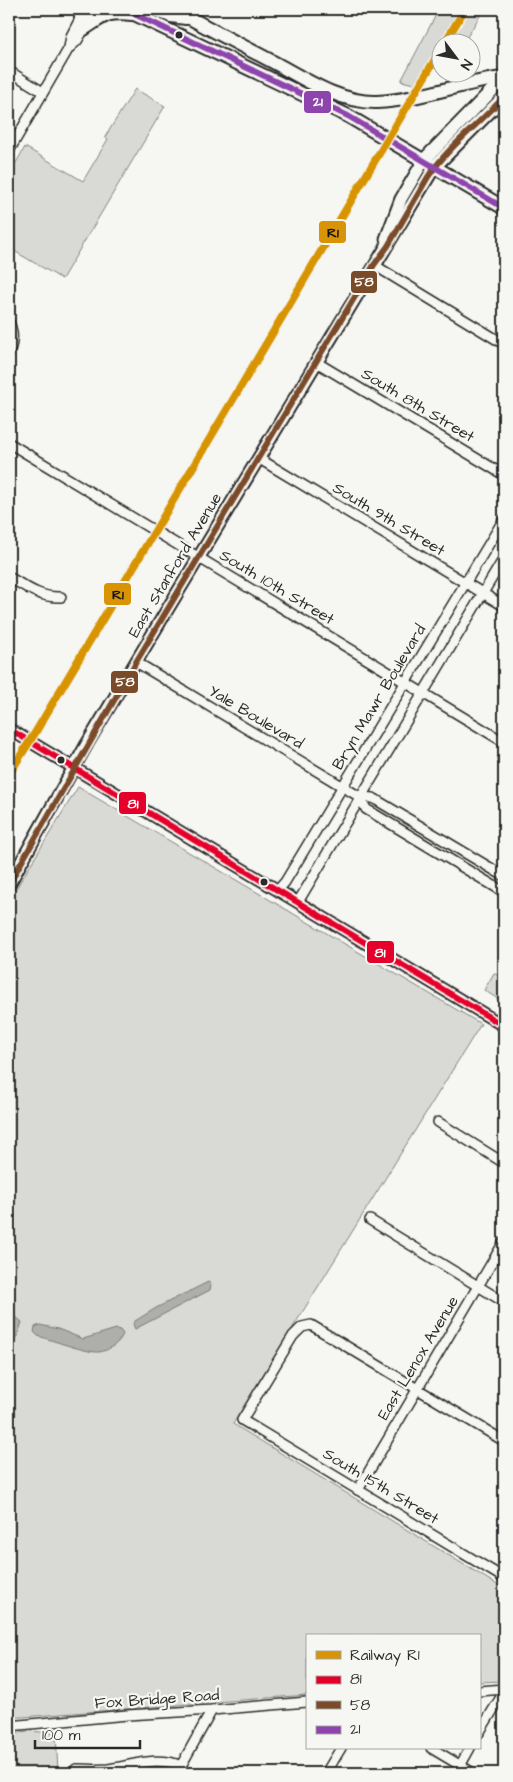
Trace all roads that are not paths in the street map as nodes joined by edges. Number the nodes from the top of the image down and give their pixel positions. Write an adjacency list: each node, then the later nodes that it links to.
1 (96, 9): 5 (street)
2 (152, 9): 6 (main road)
3 (174, 9): 6 (main road)
4 (130, 12): 5 (main road); 12 (main road)
5 (83, 16): 9 (street)
6 (191, 18): 8 (main road)
7 (9, 71): 9 (street)
8 (504, 78): 12 (main road, East Stanford Avenue)
9 (43, 92): 11 (street)
10 (504, 98): 13 (main road, East Stanford Avenue)
11 (9, 151)
12 (424, 160): 13 (main road); 15 (main road, East Stanford Avenue)
13 (435, 166): 14 (main road); 15 (main road, East Stanford Avenue)
14 (504, 208)
15 (374, 266): 17 (street); 19 (main road, East Stanford Avenue)
16 (10, 325): 18 (street)
17 (504, 344)
18 (9, 353)
19 (316, 362): 21 (main road, East Stanford Avenue); 22 (street, South 8th Street)
20 (9, 443): 24 (street, South 10th Street)
21 (258, 458): 24 (main road, East Stanford Avenue); 27 (street, South 9th Street)
22 (504, 475)
23 (504, 518): 27 (street, Bryn Mawr Boulevard)
24 (198, 557): 31 (main road, East Stanford Avenue); 32 (street, South 10th Street)
25 (504, 558): 28 (street)
26 (9, 577): 29 (street)
27 (465, 582): 28 (street, South 9th Street); 32 (street, Bryn Mawr Boulevard)
28 (483, 593): 30 (street, South 9th Street); 33 (street)
29 (61, 597)
30 (504, 606)
31 (136, 662): 36 (main road, East Stanford Avenue); 37 (street, Yale Boulevard)
32 (405, 683): 33 (street, South 10th Street); 37 (street, Bryn Mawr Boulevard)
33 (423, 693): 35 (street, South 10th Street); 38 (street)
34 (9, 729): 36 (street)
35 (504, 742)
36 (74, 768): 40 (main road, East Stanford Avenue); 41 (street)
37 (342, 786): 38 (street, Yale Boulevard); 41 (street, Bryn Mawr Boulevard)
38 (360, 797): 39 (street, Yale Boulevard); 42 (street, Yale Boulevard); 43 (street)
39 (504, 876)
40 (9, 884)
41 (278, 890): 43 (street)
42 (504, 892)
43 (298, 902): 44 (street)
44 (504, 1026)
45 (438, 1122): 46 (street)
46 (504, 1163)
47 (370, 1220): 49 (street)
48 (504, 1242): 49 (street, East Lenox Avenue)
49 (479, 1286): 50 (street); 51 (street, East Lenox Avenue)
50 (504, 1302)
51 (417, 1389): 52 (street); 53 (street, East Lenox Avenue); 53 (street, South 15th Street)
52 (504, 1441)
53 (358, 1490): 54 (street, South 15th Street)
54 (504, 1578)
55 (480, 1691): 56 (street)
56 (504, 1691): 60 (street)
57 (306, 1702): 58 (street, Fox Bridge Road)
58 (212, 1710): 59 (street, Fox Bridge Road); 66 (street)
59 (9, 1726)
60 (480, 1731)
61 (340, 1750): 67 (street)
62 (434, 1750): 65 (street)
63 (469, 1750): 65 (street)
64 (76, 1769): 66 (street)
65 (458, 1769): 68 (street)
66 (179, 1770)
67 (326, 1773)
68 (472, 1773)

